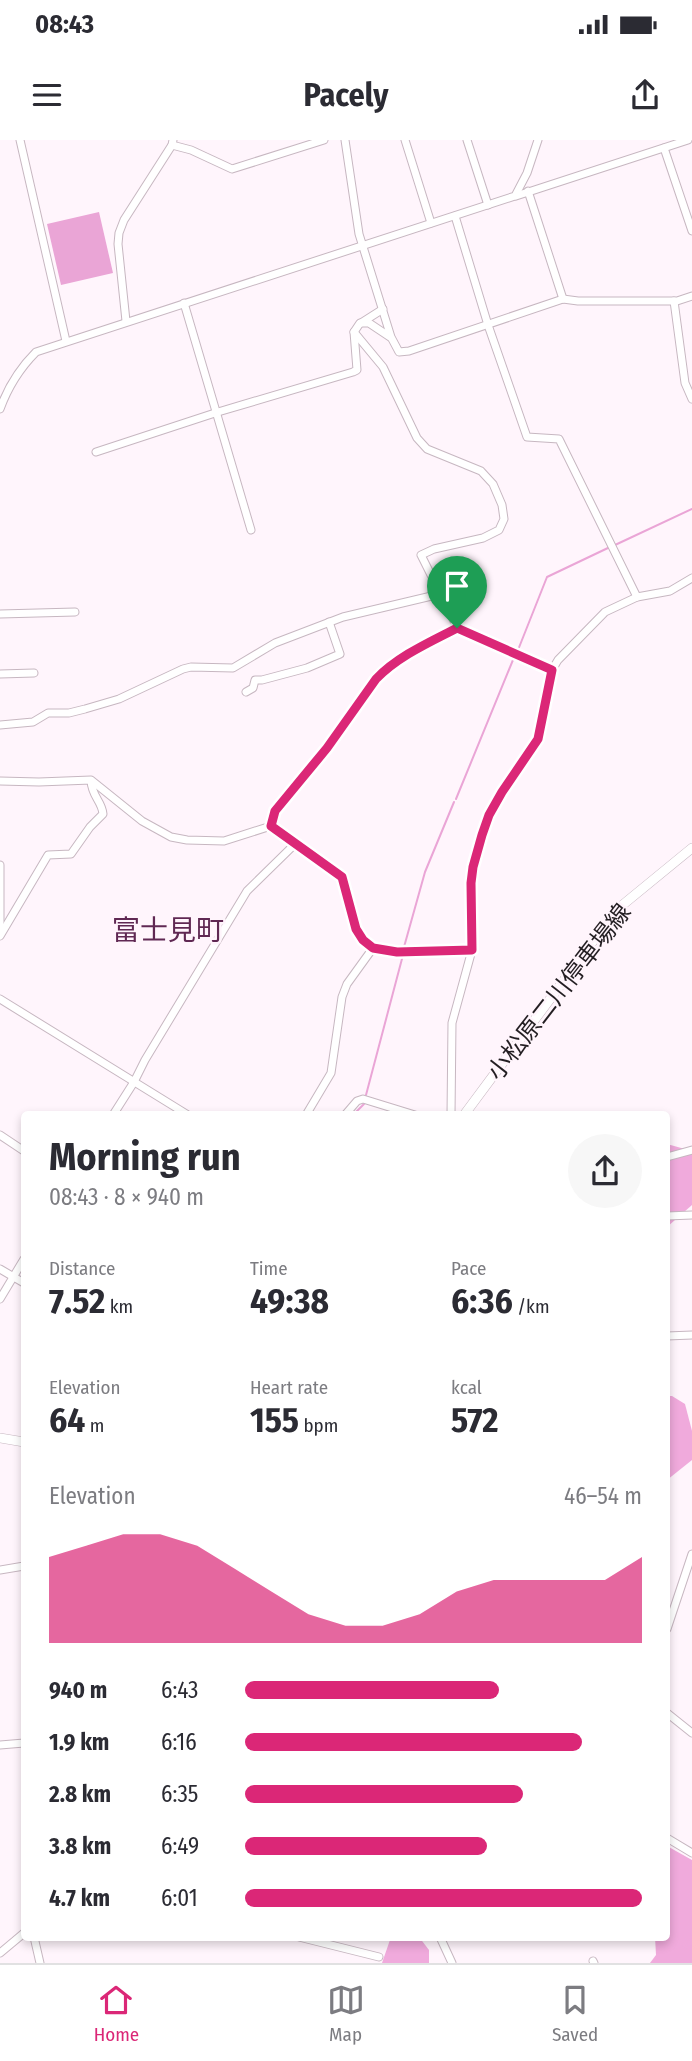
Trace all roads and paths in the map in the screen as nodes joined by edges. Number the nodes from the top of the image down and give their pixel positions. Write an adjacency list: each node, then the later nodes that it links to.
1 (20, 140): 27 (street)
2 (324, 140): 8 (street)
3 (345, 140): 16 (street)
4 (405, 140): 14 (street)
5 (467, 140): 12 (street)
6 (538, 140): 11 (street)
7 (688, 140): 9 (street)
8 (173, 143): 22 (street)
9 (664, 148): 10 (street); 15 (street)
10 (528, 191): 11 (street); 18 (street)
11 (515, 196): 12 (street)
12 (488, 205): 13 (street)
13 (455, 216): 14 (street); 24 (street)
14 (431, 223): 16 (street)
15 (692, 231)
16 (362, 246): 20 (street); 21 (street)
17 (692, 296): 19 (street)
18 (563, 299): 19 (street); 24 (street)
19 (674, 301): 29 (street)
20 (184, 303): 22 (street); 31 (street)
21 (383, 309): 23 (street); 26 (street)
22 (126, 321): 27 (street)
23 (360, 323): 25 (street); 26 (street)
24 (488, 325): 26 (street); 36 (street)
25 (354, 332): 31 (street); 35 (street)
26 (391, 337)
27 (66, 341): 28 (street)
28 (3, 393): 30 (street)
29 (692, 398)
30 (0, 409)
31 (218, 412): 32 (street); 33 (street)
32 (96, 452)
33 (251, 530)
34 (692, 578): 36 (street)
35 (440, 594): 39 (street); 40 (street)
36 (637, 597): 41 (street)
37 (75, 612): 38 (street)
38 (0, 614)
39 (330, 622): 44 (street); 45 (street)
40 (457, 628): 41 (street); 48 (street)
41 (552, 670): 54 (street)
42 (34, 673): 43 (street)
43 (0, 674)
44 (246, 692)
45 (0, 725)
46 (91, 780): 47 (street); 48 (street); 52 (street)
47 (0, 781)
48 (271, 826): 49 (street)
49 (296, 843): 53 (street); 56 (street)
50 (692, 848): 63 (main road, 小松原二川停車場線)
51 (0, 865): 52 (street)
52 (0, 934)
53 (373, 948): 54 (street); 59 (street)
54 (472, 950): 62 (street)
55 (0, 999): 56 (street)
56 (134, 1082): 57 (street); 58 (street)
57 (116, 1111)
58 (181, 1111)
59 (308, 1111)
60 (348, 1111): 61 (street)
61 (402, 1111)
62 (451, 1111)
63 (467, 1111)
64 (0, 1135): 65 (street)
65 (21, 1148)
66 (692, 1150): 67 (street)
67 (670, 1156)
68 (692, 1215): 69 (street)
69 (670, 1216)
70 (21, 1264): 72 (street)
71 (0, 1269): 72 (street)
72 (14, 1277): 73 (street); 74 (street)
73 (21, 1281)
74 (0, 1299)
75 (692, 1335): 76 (street)
76 (670, 1336)
77 (0, 1438): 78 (main road)
78 (21, 1442)
79 (692, 1554): 82 (street)
80 (21, 1566): 81 (street)
81 (0, 1570)
82 (670, 1619)
83 (670, 1715): 84 (street)
84 (692, 1733)
85 (21, 1743): 86 (street)
86 (0, 1745)
87 (670, 1840): 88 (street)
88 (692, 1853)
89 (21, 1936): 93 (street)
90 (35, 1941): 95 (street)
91 (314, 1941): 94 (street)
92 (442, 1941): 96 (street)
93 (0, 1953)
94 (379, 1958)
95 (40, 1963)
96 (452, 1963)

